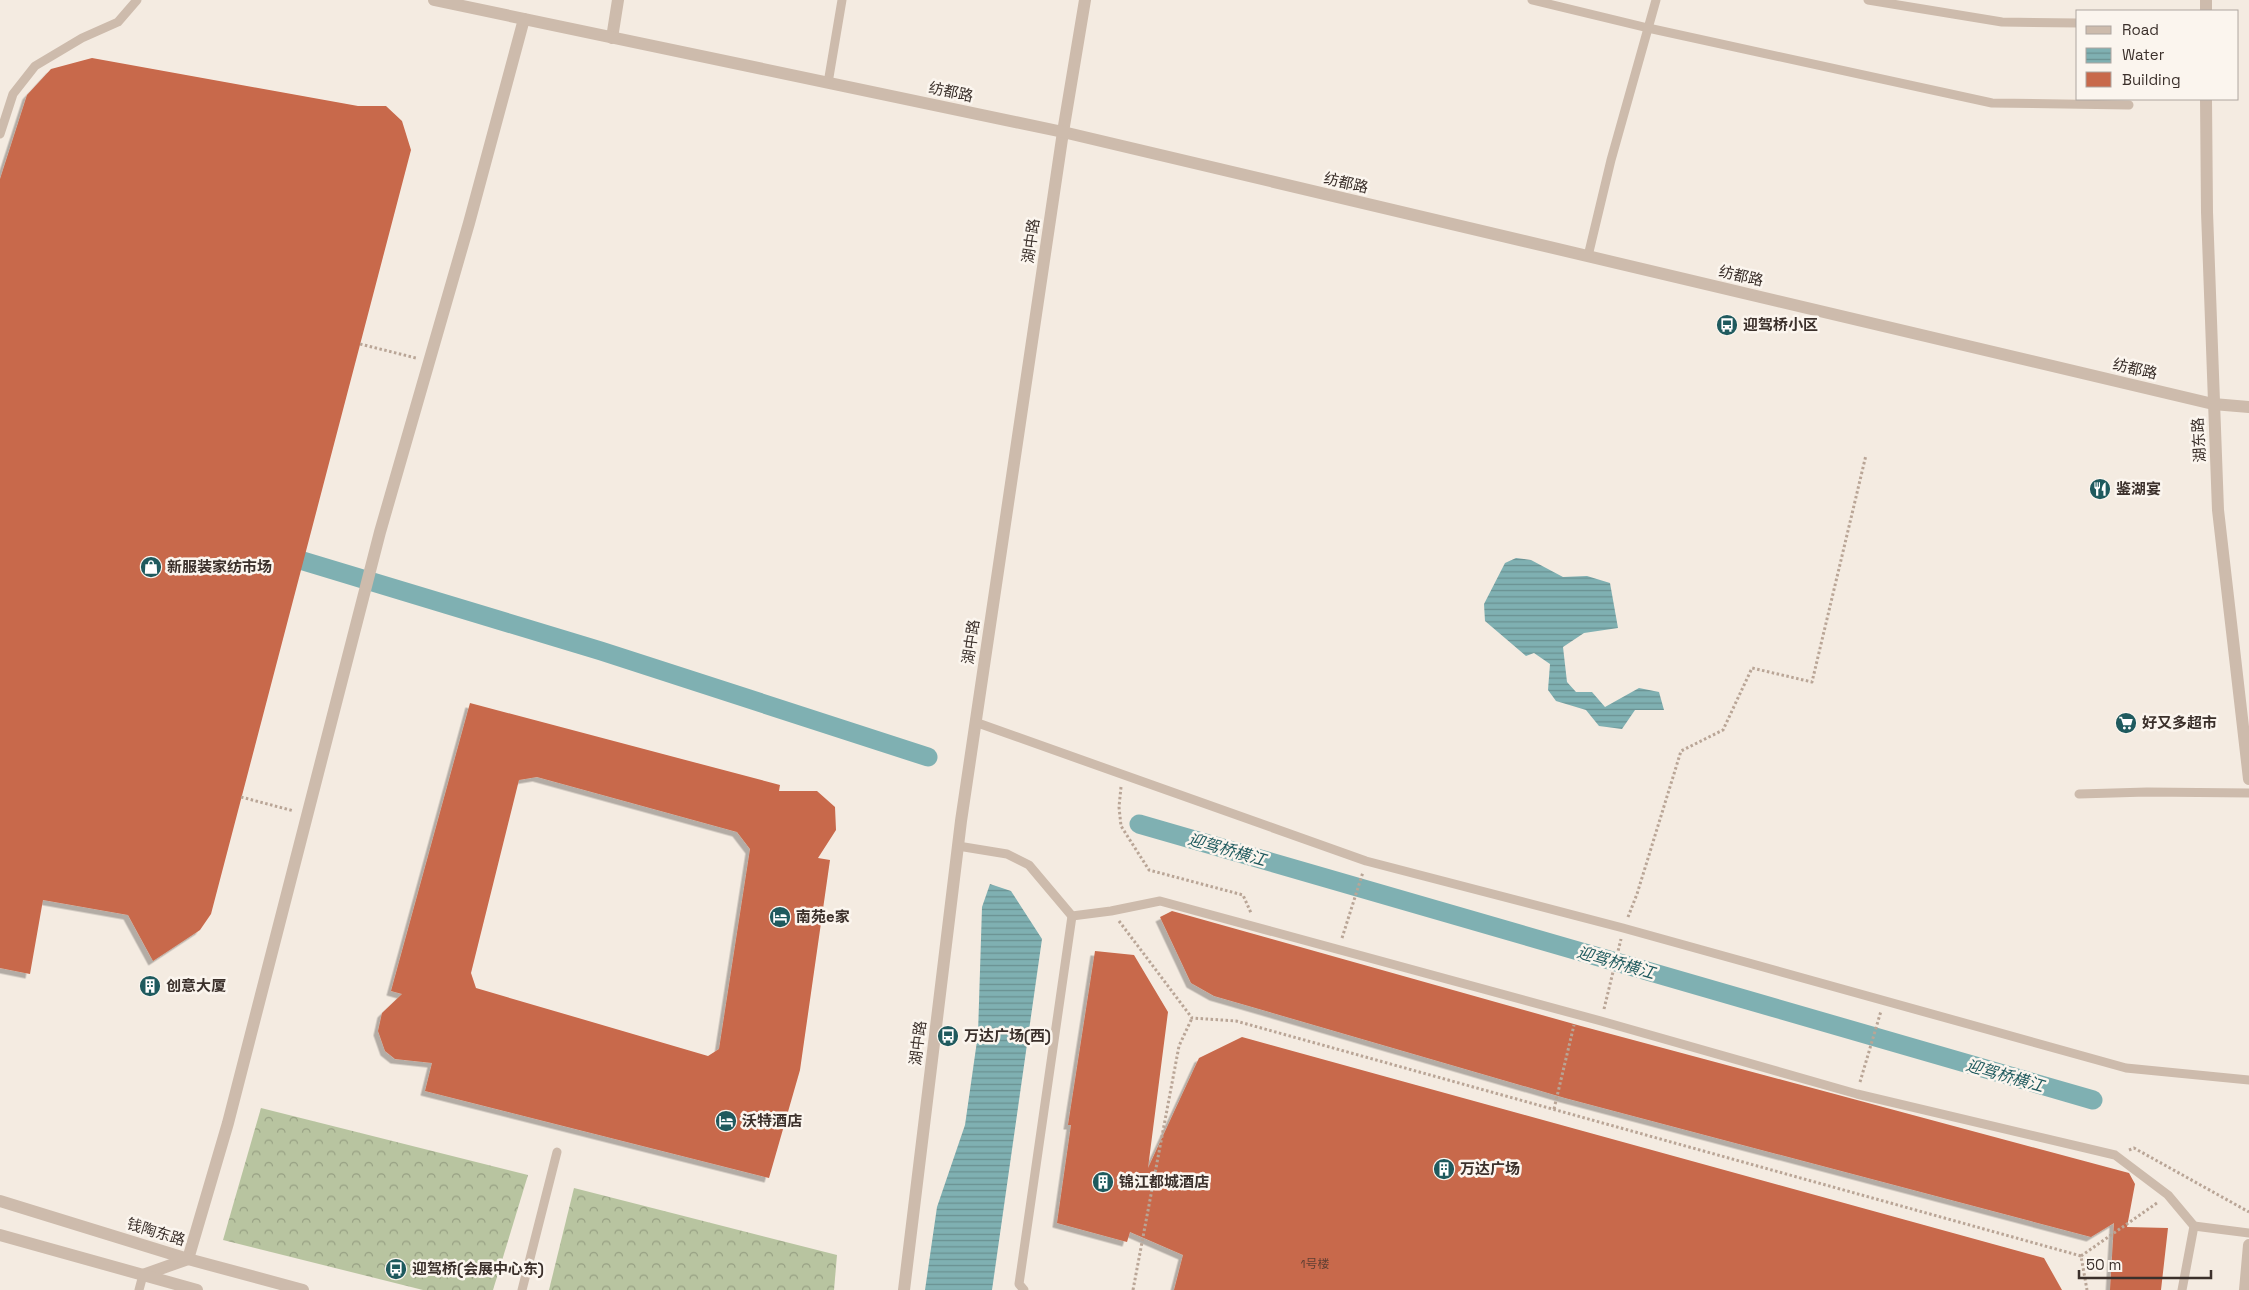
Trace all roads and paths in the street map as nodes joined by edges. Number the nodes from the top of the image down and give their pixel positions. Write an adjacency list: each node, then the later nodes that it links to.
1 (137, 0): 17 (lane)
2 (434, 0): 9 (street, 纺都路)
3 (618, 0): 12 (street)
4 (842, 0): 13 (lane)
5 (1085, 0): 16 (street, 湖中路)
6 (1532, 0): 11 (lane)
7 (1656, 0): 11 (lane)
8 (1868, 0): 10 (lane)
9 (524, 19): 12 (street, 纺都路); 20 (street)
10 (2076, 23)
11 (1648, 28): 15 (lane); 18 (lane)
12 (612, 38): 13 (street, 纺都路)
13 (828, 83): 16 (street, 纺都路)
14 (2206, 100): 21 (street, 湖东路)
15 (2129, 105)
16 (1063, 132): 18 (street, 纺都路); 24 (street, 湖中路)
17 (0, 134)
18 (1588, 256): 21 (street, 纺都路)
19 (360, 344): 20 (path)
20 (429, 361): 30 (street)
21 (2213, 404): 22 (street, 纺都路); 26 (street, 湖东路)
22 (2249, 407)
23 (1866, 456): 37 (path)
24 (975, 722): 25 (lane); 31 (street, 湖中路)
25 (1122, 774): 36 (path); 37 (lane)
26 (2249, 779)
27 (2249, 793): 28 (lane)
28 (2079, 794)
29 (241, 797): 30 (path)
30 (308, 814): 55 (street)
31 (958, 846): 34 (lane); 61 (street, 湖中路)
32 (1361, 878): 35 (path)
33 (1111, 911): 34 (lane); 36 (lane); 41 (path)
34 (1072, 916): 62 (lane)
35 (1347, 924)
36 (1256, 928): 40 (lane)
37 (1624, 928): 38 (path); 39 (lane)
38 (1606, 999)
39 (1884, 1001): 42 (path); 43 (lane)
40 (1576, 1015): 44 (path); 46 (lane)
41 (1192, 1018): 44 (path); 63 (path)
42 (1863, 1074)
43 (2249, 1080)
44 (1554, 1110): 54 (path)
45 (558, 1152): 60 (lane)
46 (2115, 1155): 47 (lane); 49 (path)
47 (2168, 1195): 50 (lane); 54 (path)
48 (0, 1201): 55 (street, 钱陶东路)
49 (2249, 1212)
50 (2194, 1226): 51 (lane); 65 (lane)
51 (2249, 1233)
52 (0, 1235): 56 (street)
53 (2249, 1245): 66 (street)
54 (2082, 1256): 64 (path)
55 (188, 1258): 56 (street); 59 (street, 钱陶东路)
56 (143, 1275): 57 (lane); 58 (street)
57 (139, 1290)
58 (197, 1290)
59 (303, 1290)
60 (522, 1290)
61 (904, 1290)
62 (1024, 1290)
63 (1133, 1290)
64 (2087, 1290)
65 (2182, 1290)
66 (2245, 1290)

